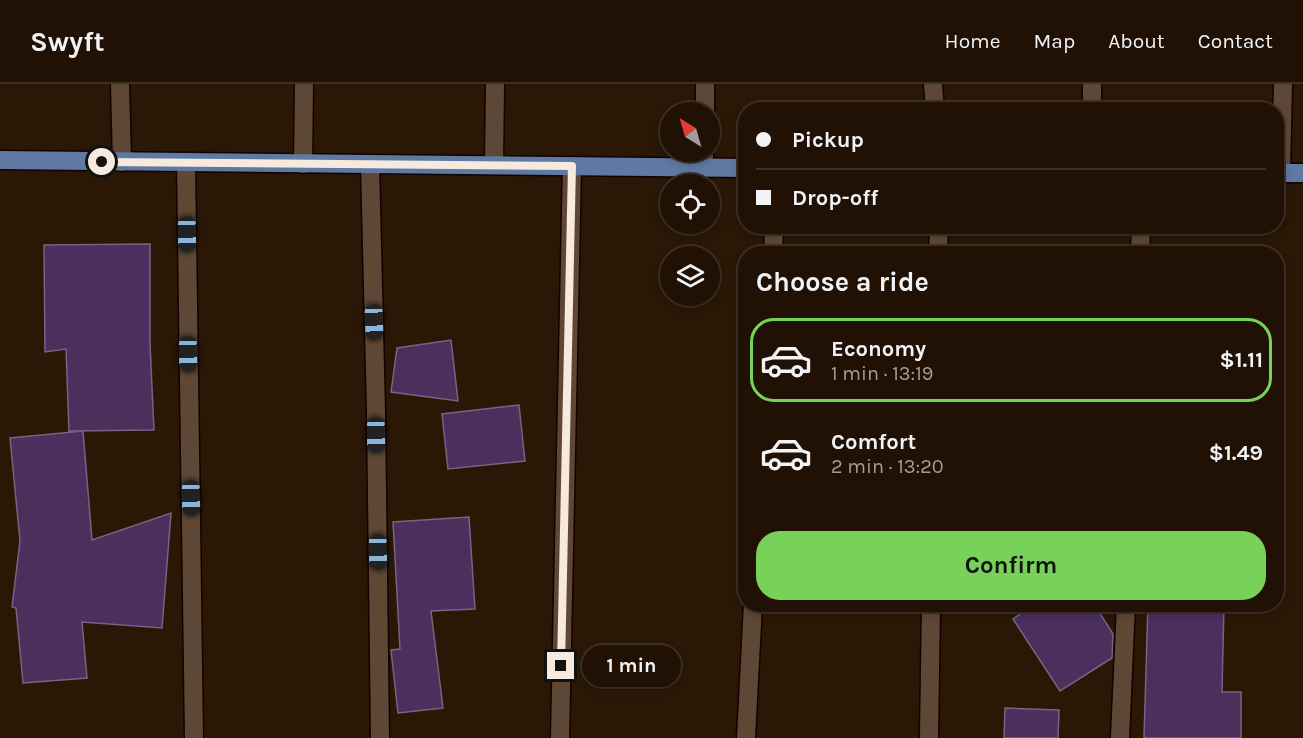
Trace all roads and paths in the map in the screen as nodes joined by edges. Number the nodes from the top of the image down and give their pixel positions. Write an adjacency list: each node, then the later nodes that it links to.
1 (120, 84): 13 (street)
2 (304, 84): 17 (street)
3 (495, 84): 19 (street)
4 (705, 84): 8 (street)
5 (933, 84): 9 (street)
6 (1092, 84): 10 (street)
7 (1283, 84): 11 (street)
8 (705, 102)
9 (934, 102)
10 (1092, 102)
11 (1282, 102)
12 (0, 160): 13 (main road)
13 (122, 162): 14 (main road)
14 (186, 162): 17 (main road); 27 (street)
15 (660, 162): 20 (main road)
16 (714, 162): 21 (main road)
17 (303, 164): 18 (main road)
18 (370, 164): 19 (main road); 28 (street)
19 (494, 165): 20 (main road)
20 (572, 166): 29 (street)
21 (738, 166)
22 (1284, 173): 23 (main road)
23 (1303, 173)
24 (753, 612): 30 (street)
25 (931, 612): 31 (street)
26 (1125, 612): 32 (street)
27 (194, 738)
28 (380, 738)
29 (560, 738)
30 (746, 738)
31 (929, 738)
32 (1120, 738)

